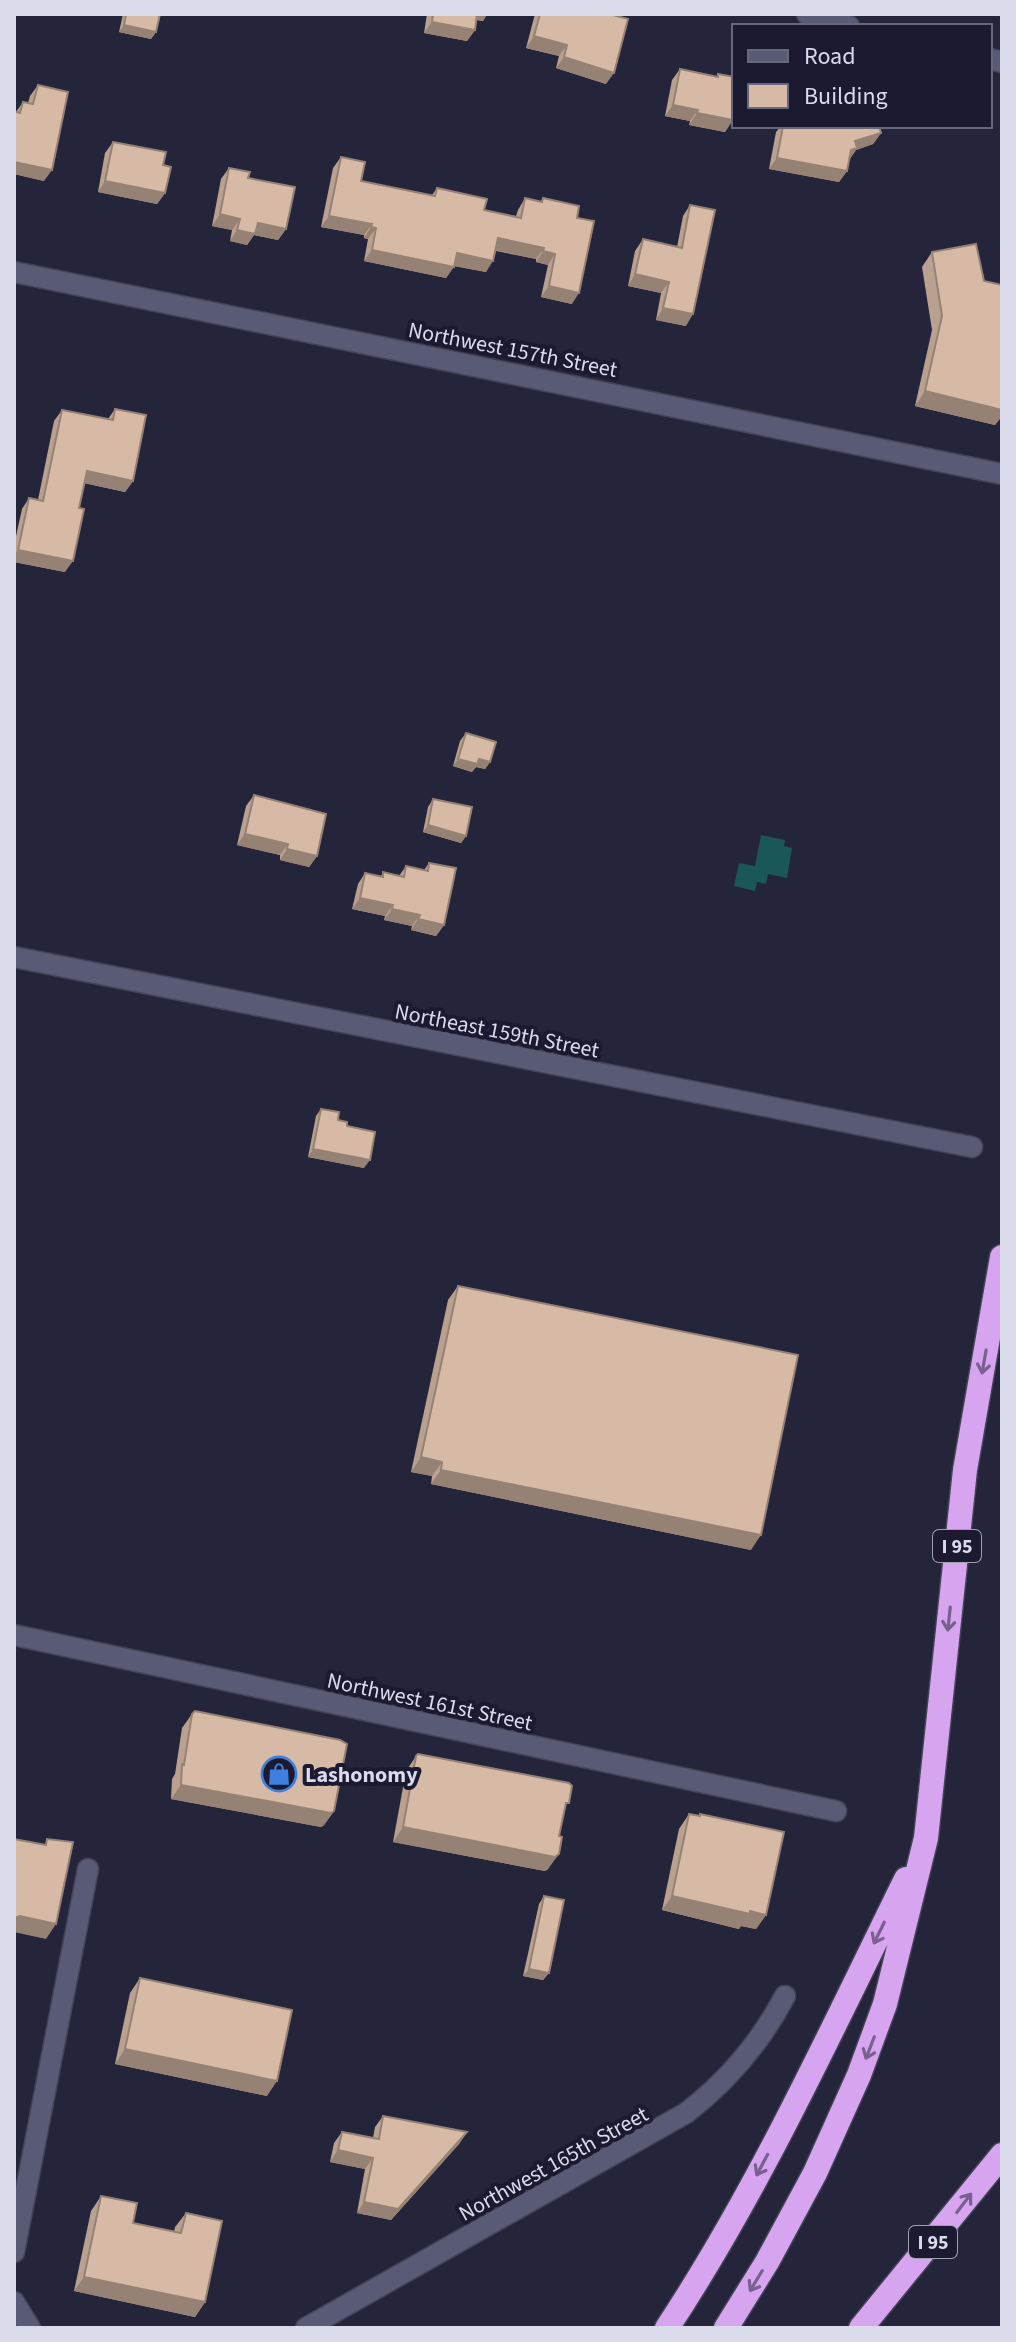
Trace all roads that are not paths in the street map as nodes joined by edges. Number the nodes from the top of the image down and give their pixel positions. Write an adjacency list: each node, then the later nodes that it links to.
1 (807, 14): 2 (street)
2 (842, 24)
3 (14, 272): 4 (street, Northwest 157th Street)
4 (1002, 474)
5 (14, 957): 6 (street, Northeast 159th Street)
6 (972, 1147)
7 (1002, 1257): 10 (highway, I 95, one-way to 10)
8 (14, 1635): 9 (street, Northwest 161st Street)
9 (836, 1811)
10 (926, 1838): 18 (highway, one-way to 18); 19 (highway, I 95, one-way to 19)
11 (88, 1869): 14 (street)
12 (785, 1996): 17 (street, Northwest 165th Street)
13 (1002, 2155): 20 (highway, I 95, one-way to 13)
14 (14, 2252)
15 (14, 2302): 16 (street)
16 (30, 2328)
17 (306, 2328)
18 (667, 2328)
19 (726, 2328)
20 (861, 2328)

